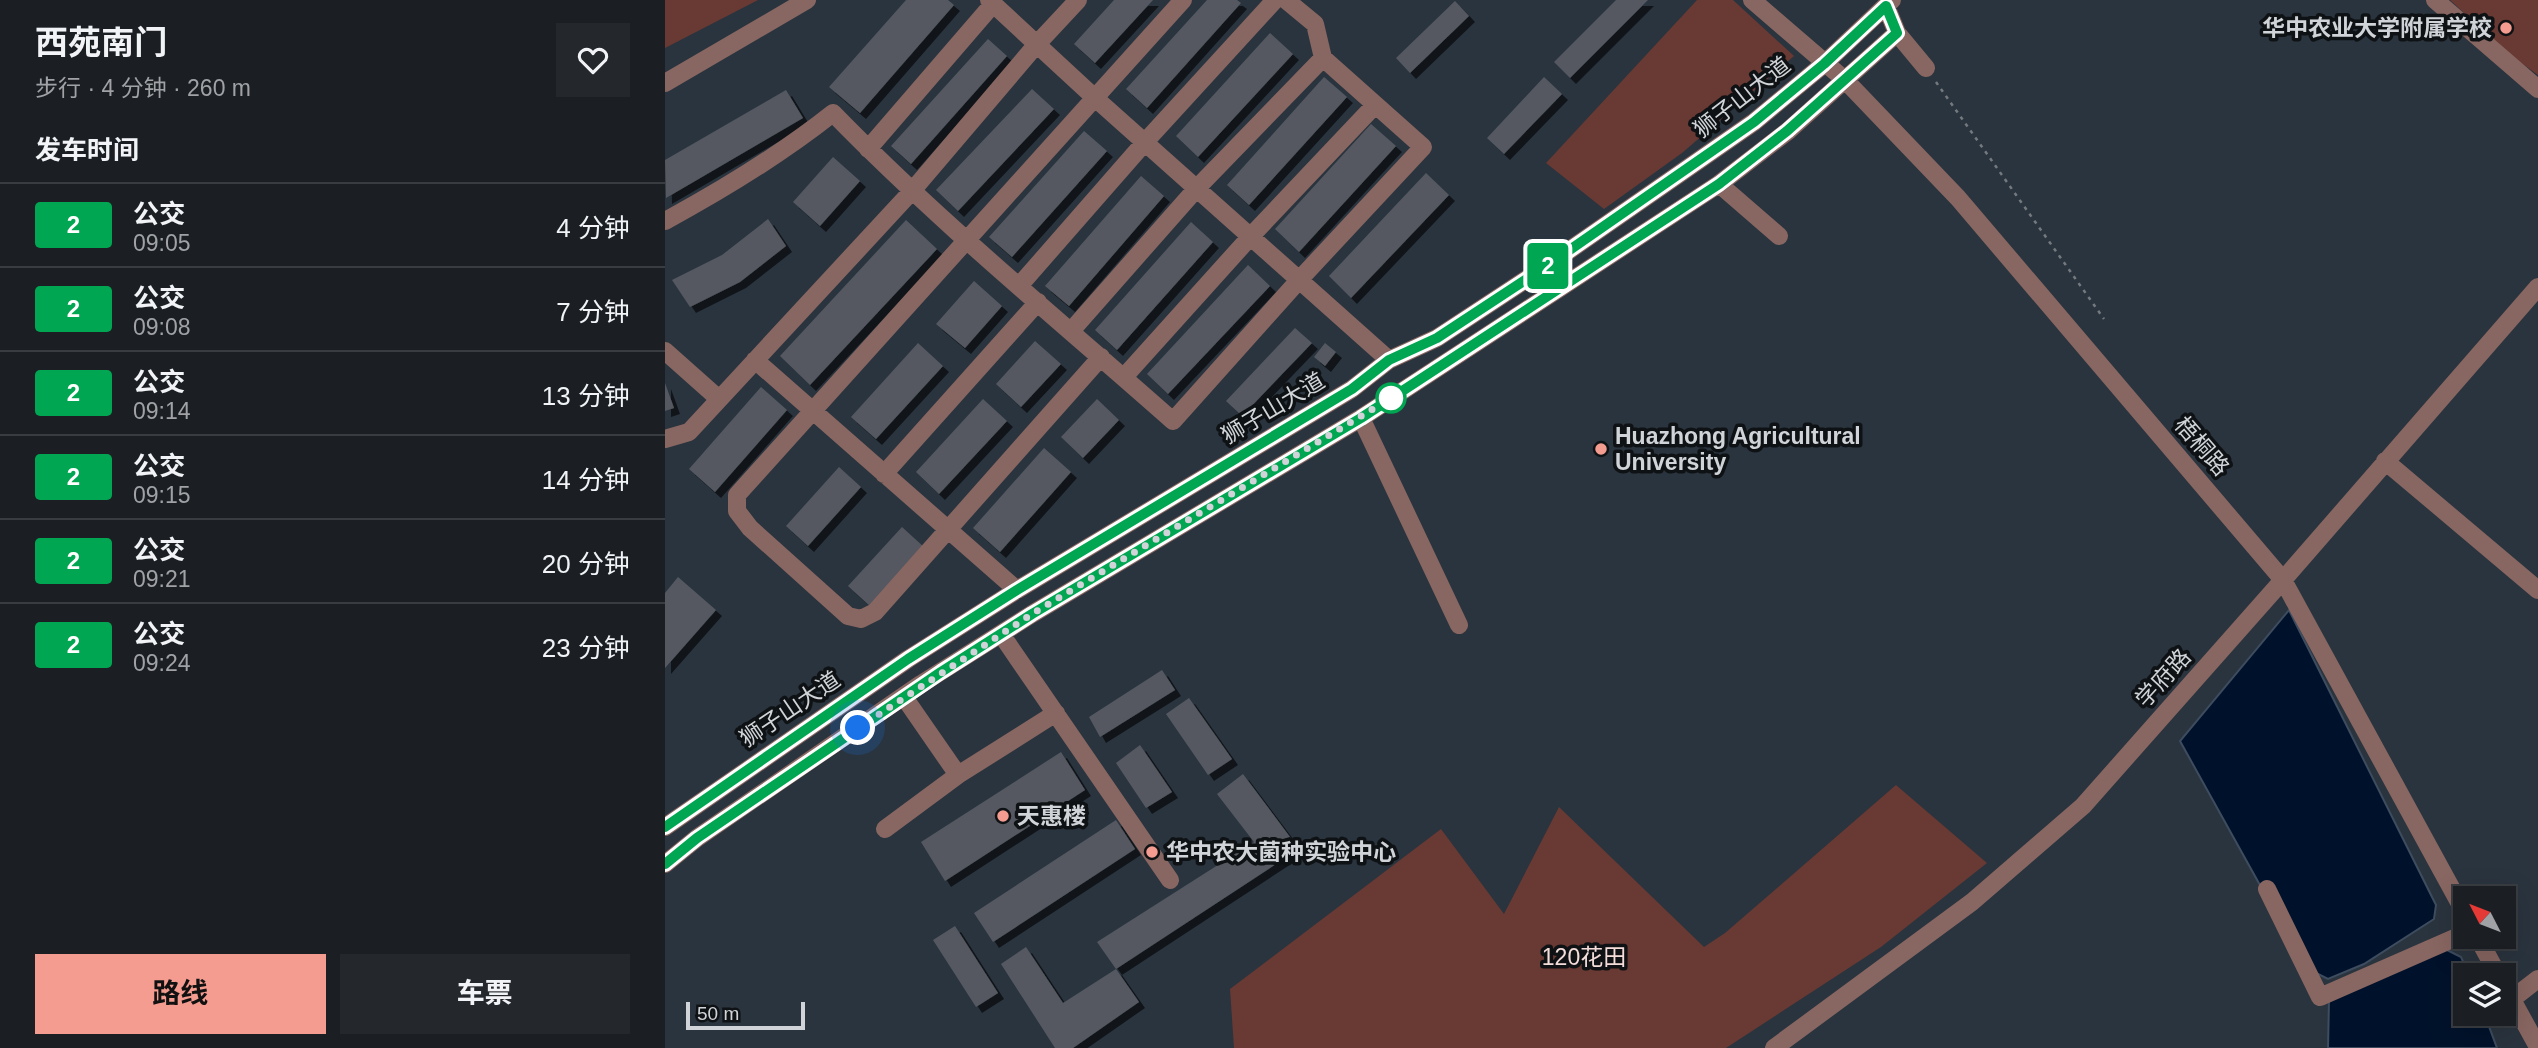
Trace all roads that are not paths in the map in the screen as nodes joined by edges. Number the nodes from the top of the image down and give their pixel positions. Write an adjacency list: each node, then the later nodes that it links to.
1 (1078, 0): 11 (street)
2 (1183, 0): 18 (street)
3 (1275, 0): 20 (street)
4 (1286, 0): 12 (street)
5 (1752, 0): 13 (street, 梧桐路)
6 (2435, 0): 17 (street)
7 (799, 2): 16 (street)
8 (991, 2): 11 (street); 21 (street)
9 (1889, 3): 10 (street, 狮子山大道); 13 (street, 狮子山大道)
10 (1897, 33): 14 (street, 狮子山大道); 15 (street)
11 (1037, 44): 18 (street); 24 (street)
12 (1323, 58): 19 (street); 23 (street)
13 (1824, 64): 15 (street, 梧桐路); 37 (street, 狮子山大道)
14 (1926, 68)
15 (1845, 80): 22 (street); 46 (street, 梧桐路)
16 (665, 83)
17 (2538, 89)
18 (1095, 98): 20 (street); 28 (street)
19 (1375, 105): 26 (street); 29 (street)
20 (1145, 142): 23 (street); 30 (street)
21 (868, 149): 24 (street); 25 (street)
22 (1719, 184): 27 (street); 41 (street)
23 (1197, 188): 26 (street); 33 (street)
24 (912, 191): 28 (street); 36 (street)
25 (665, 220)
26 (1251, 236): 29 (street); 38 (street)
27 (1779, 236)
28 (968, 241): 30 (street); 40 (street)
29 (1300, 279): 37 (street); 38 (street)
30 (1019, 286): 32 (street)
31 (2538, 287): 43 (street, 学府路)
32 (1038, 302): 33 (street); 44 (street)
33 (1071, 331): 35 (street)
34 (665, 351): 39 (street)
35 (1101, 357): 38 (street); 45 (street)
36 (755, 360): 39 (street); 40 (street)
37 (1389, 360): 47 (street, 狮子山大道)
38 (1124, 377)
39 (719, 399): 42 (street)
40 (814, 412): 44 (street); 45 (street)
41 (1361, 418): 49 (street); 50 (street)
42 (665, 439)
43 (2385, 461): 46 (street, 学府路); 48 (street)
44 (884, 474): 45 (street)
45 (948, 530): 47 (street)
46 (2283, 580): 59 (street, 梧桐路); 65 (street, 学府路)
47 (1017, 590): 54 (street, 狮子山大道)
48 (2538, 590)
49 (1459, 625)
50 (1001, 634): 51 (street); 52 (street)
51 (904, 697): 53 (street); 56 (street)
52 (1056, 713): 53 (street); 57 (street)
53 (958, 775): 55 (street)
54 (665, 827)
55 (885, 829)
56 (665, 864)
57 (1170, 880)
58 (2267, 889): 60 (street)
59 (2453, 891)
60 (2453, 939)
61 (2538, 979): 62 (street)
62 (2516, 989)
63 (2516, 1007): 64 (street)
64 (2538, 1047)
65 (1774, 1048)

